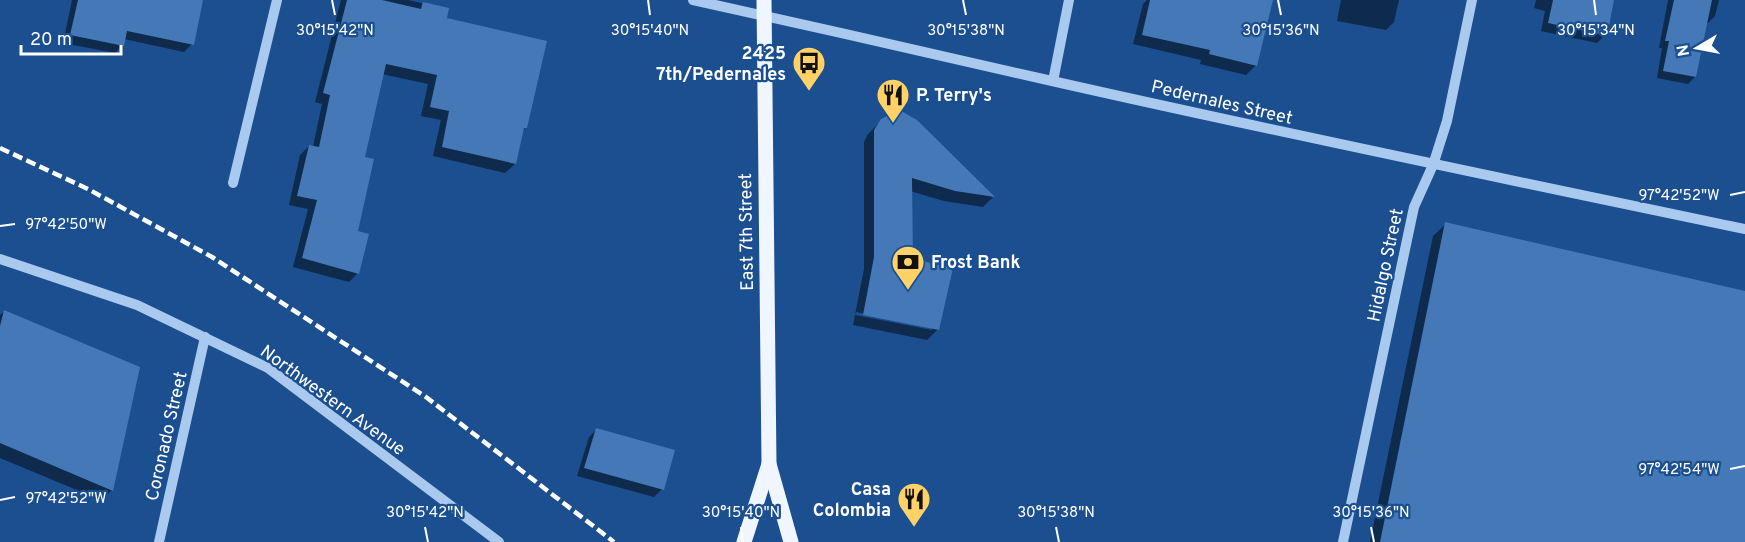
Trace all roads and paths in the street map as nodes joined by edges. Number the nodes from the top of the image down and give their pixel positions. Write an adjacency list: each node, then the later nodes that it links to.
1 (277, 0): 8 (street)
2 (693, 0): 5 (street, Pedernales Street)
3 (1070, 0): 6 (street)
4 (1472, 0): 7 (street, Hidalgo Street)
5 (764, 7): 6 (street, Pedernales Street); 12 (main road, East 7th Street)
6 (1053, 81): 7 (street, Pedernales Street)
7 (1433, 165): 9 (street, Pedernales Street); 17 (street, Hidalgo Street)
8 (233, 183)
9 (1745, 229)
10 (0, 259): 11 (street, Northwestern Avenue)
11 (205, 337): 13 (street, Coronado Street); 14 (street, Northwestern Avenue)
12 (769, 464): 15 (main road, East 7th Street); 16 (main road, East 7th Street)
13 (159, 542)
14 (499, 542)
15 (744, 542)
16 (791, 542)
17 (1343, 542)

